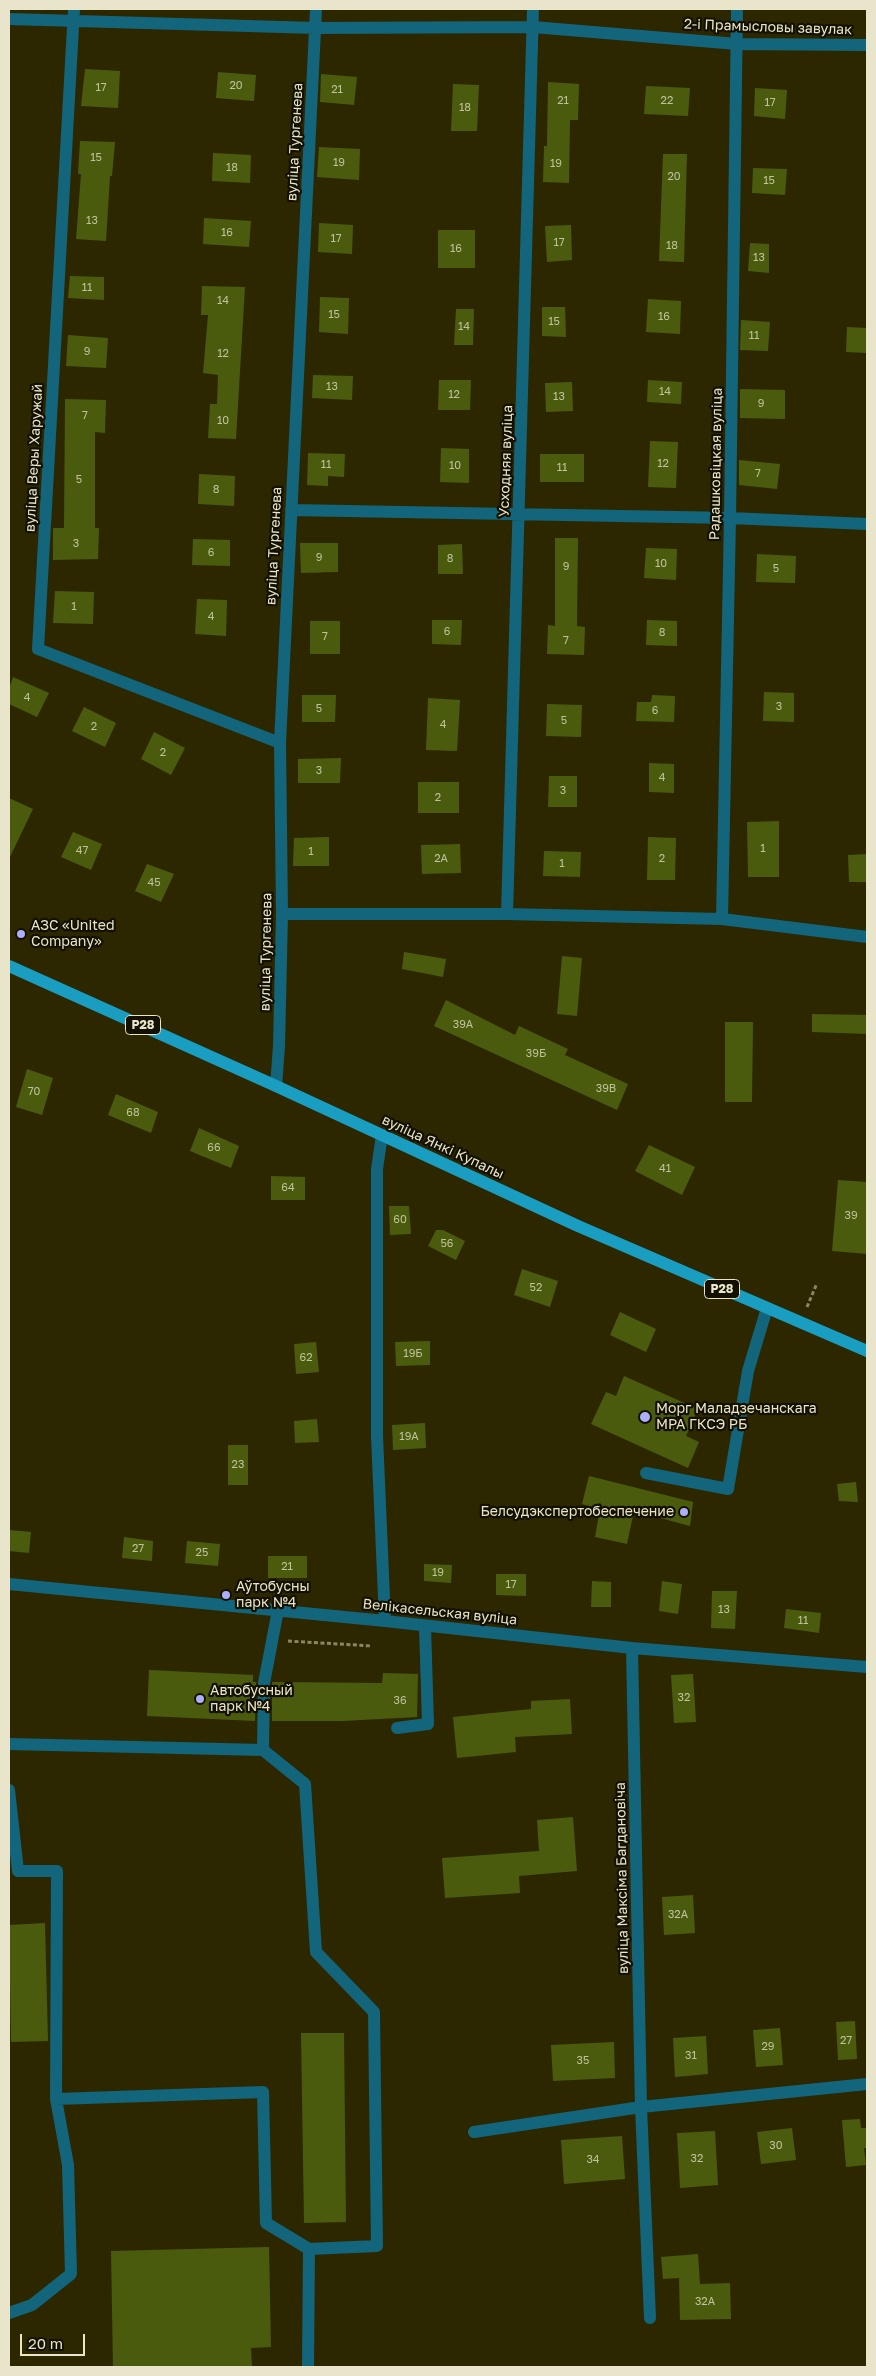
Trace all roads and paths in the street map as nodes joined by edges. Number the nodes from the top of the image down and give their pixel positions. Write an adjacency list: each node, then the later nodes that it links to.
1 (316, 9): 7 (street, вуліца Тургенева)
2 (533, 9): 6 (street, Усходняя вуліца)
3 (737, 9): 8 (street, Радашковіцкая вуліца)
4 (74, 14): 5 (street, 2-і Прамысловы завулак); 7 (street, 2-і Прамысловы завулак); 14 (street, вуліца Веры Харужай)
5 (9, 19)
6 (533, 27): 7 (street, 2-і Прамысловы завулак); 8 (street, 2-і Прамысловы завулак); 11 (street, Усходняя вуліца)
7 (316, 28): 10 (street, вуліца Тургенева)
8 (737, 44): 9 (street, 2-і Прамысловы завулак); 12 (street, Радашковіцкая вуліца)
9 (867, 45)
10 (291, 510): 11 (street); 14 (street, вуліца Тургенева)
11 (519, 515): 12 (street); 16 (street, Усходняя вуліца)
12 (730, 518): 13 (street); 17 (street, Радашковіцкая вуліца)
13 (867, 524)
14 (280, 743): 15 (street, вуліца Тургенева)
15 (282, 914): 16 (street); 20 (street, вуліца Тургенева)
16 (507, 914): 17 (street)
17 (722, 919): 18 (street)
18 (867, 937)
19 (9, 966): 20 (main road, вуліца Янкі Купалы / Р28)
20 (276, 1086): 21 (main road, вуліца Янкі Купалы / Р28)
21 (382, 1135): 23 (main road, вуліца Янкі Купалы / Р28); 29 (street)
22 (817, 1283): 24 (path)
23 (767, 1308): 24 (main road, вуліца Янкі Купалы / Р28); 26 (street)
24 (800, 1322): 25 (main road, вуліца Янкі Купалы / Р28)
25 (867, 1351)
26 (646, 1473)
27 (9, 1584): 28 (street, Велікасельская вуліца)
28 (278, 1610): 29 (street, Велікасельская вуліца); 35 (street)
29 (385, 1621): 30 (street, Велікасельская вуліца)
30 (425, 1626): 31 (street, Велікасельская вуліца); 33 (street)
31 (632, 1648): 32 (street, Велікасельская вуліца); 39 (street, вуліца Максіма Багдановіча)
32 (867, 1667)
33 (396, 1728)
34 (9, 1744): 35 (street)
35 (263, 1750): 41 (street)
36 (9, 1790): 38 (street)
37 (867, 2084): 39 (street)
38 (56, 2099): 41 (street); 42 (street)
39 (641, 2107): 40 (street); 43 (street, вуліца Максіма Багдановіча)
40 (474, 2132)
41 (309, 2249): 44 (street)
42 (9, 2313)
43 (650, 2318)
44 (308, 2367)

